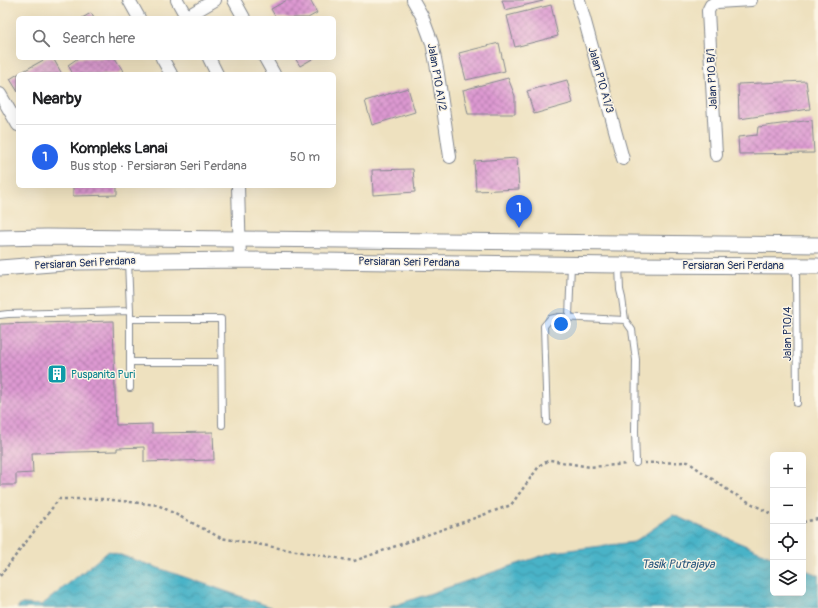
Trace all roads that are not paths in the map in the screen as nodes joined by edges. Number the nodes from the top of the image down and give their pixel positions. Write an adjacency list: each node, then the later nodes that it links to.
1 (129, 0): 8 (street)
2 (177, 0): 9 (street)
3 (216, 0): 10 (street)
4 (234, 0): 11 (street)
5 (413, 0): 21 (street, Jalan P10 A1/2)
6 (579, 0): 22 (street, Jalan P10 A1/3)
7 (751, 0): 20 (street, Jalan P10 B/1)
8 (138, 16)
9 (186, 16)
10 (190, 16)
11 (243, 16)
12 (163, 60): 15 (street)
13 (210, 60): 16 (street)
14 (267, 60): 17 (street)
15 (170, 72)
16 (216, 72)
17 (273, 72)
18 (0, 94): 19 (street)
19 (16, 122)
20 (716, 155)
21 (450, 157)
22 (623, 159)
23 (238, 188): 25 (street)
24 (0, 238): 25 (street, Persiaran Seri Perdana)
25 (240, 239): 26 (street, Persiaran Seri Perdana); 27 (street)
26 (818, 245)
27 (240, 260): 28 (street, Persiaran Seri Perdana); 29 (street, Persiaran Seri Perdana)
28 (128, 261): 33 (street, Persiaran Seri Perdana); 34 (lane)
29 (571, 264): 30 (street, Persiaran Seri Perdana); 36 (lane)
30 (619, 265): 31 (street, Persiaran Seri Perdana); 38 (lane)
31 (796, 265): 32 (street, Persiaran Seri Perdana); 42 (lane, Jalan P10/4)
32 (818, 266)
33 (0, 268)
34 (130, 311): 35 (lane); 37 (lane)
35 (0, 315)
36 (568, 318): 38 (lane); 43 (lane)
37 (130, 319): 39 (lane); 40 (lane)
38 (625, 320): 45 (lane)
39 (130, 362): 40 (lane); 41 (lane)
40 (221, 362): 44 (lane)
41 (130, 388)
42 (797, 403)
43 (547, 422)
44 (222, 425)
45 (636, 463)

